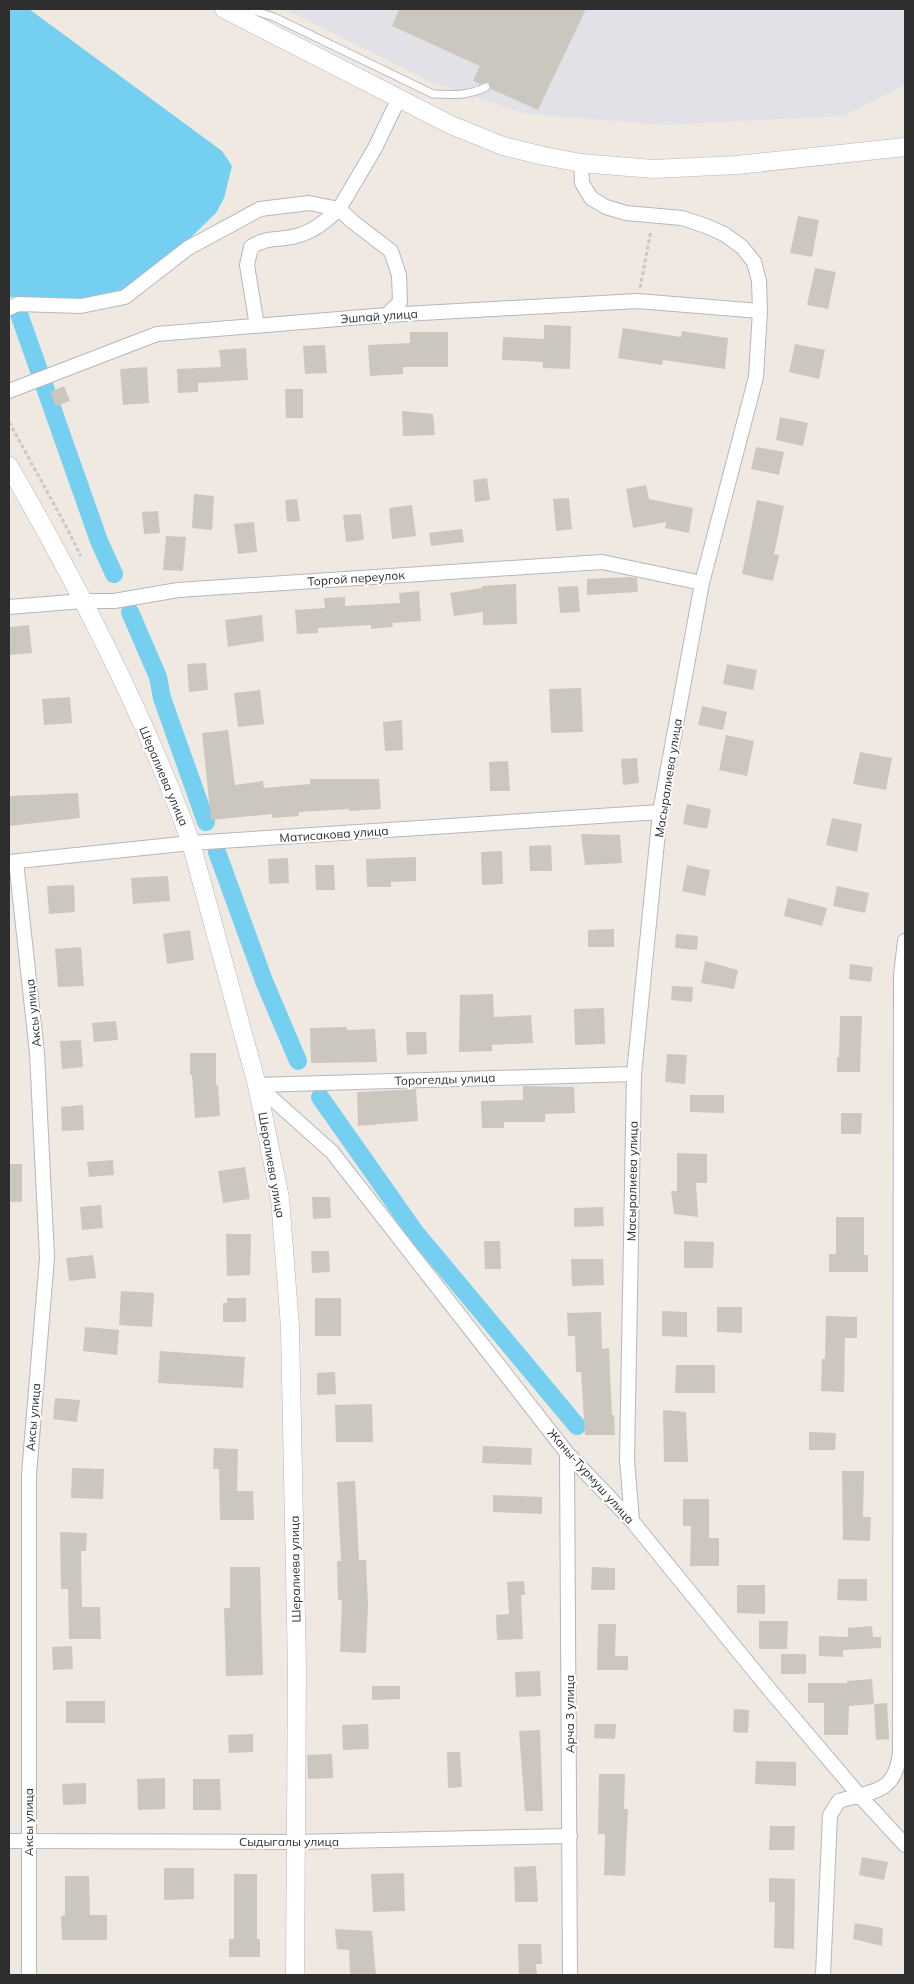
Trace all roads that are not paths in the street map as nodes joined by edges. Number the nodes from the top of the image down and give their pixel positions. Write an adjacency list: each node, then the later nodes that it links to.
1 (225, 9): 2 (lane); 3 (street)
2 (486, 87)
3 (400, 98): 5 (street); 6 (street)
4 (905, 147): 5 (street)
5 (581, 162): 8 (street, Масыралиева улица)
6 (339, 208): 7 (street); 9 (street); 10 (street)
7 (9, 308)
8 (760, 311): 9 (street, Эшпай улица); 13 (street, Масыралиева улица)
9 (387, 315): 10 (street, Эшпай улица)
10 (256, 326): 11 (street, Эшпай улица)
11 (9, 391)
12 (9, 466): 14 (street, Шералиева улица)
13 (702, 583): 14 (street, Торгой переулок); 16 (street, Масыралиева улица)
14 (82, 601): 15 (street, Торгой переулок); 17 (street, Шералиева улица)
15 (9, 607)
16 (660, 812): 17 (street, Матисакова улица); 20 (street, Масыралиева улица)
17 (191, 843): 18 (street, Матисакова улица); 21 (street, Шералиева улица)
18 (12, 861): 27 (street, Аксы улица)
19 (905, 941): 24 (street)
20 (634, 1074): 21 (street, Торогелды улица); 23 (street, Масыралиева улица)
21 (257, 1085): 22 (street, Жаны-Турмуш улица); 28 (street, Шералиева улица)
22 (567, 1453): 23 (street, Жаны-Турмуш улица); 25 (street, Арча 3 улица)
23 (632, 1521): 24 (street, Жаны-Турмуш улица)
24 (859, 1795): 29 (street, Жаны-Турмуш улица); 33 (street)
25 (570, 1836): 28 (street, Сыдыгалы улица); 32 (street, Арча 3 улица)
26 (9, 1841): 27 (street, Сыдыгалы улица)
27 (28, 1841): 28 (street, Сыдыгалы улица); 30 (street, Аксы улица)
28 (296, 1842): 31 (street, Шералиева улица)
29 (905, 1845)
30 (29, 1975)
31 (295, 1975)
32 (570, 1975)
33 (824, 1975)

